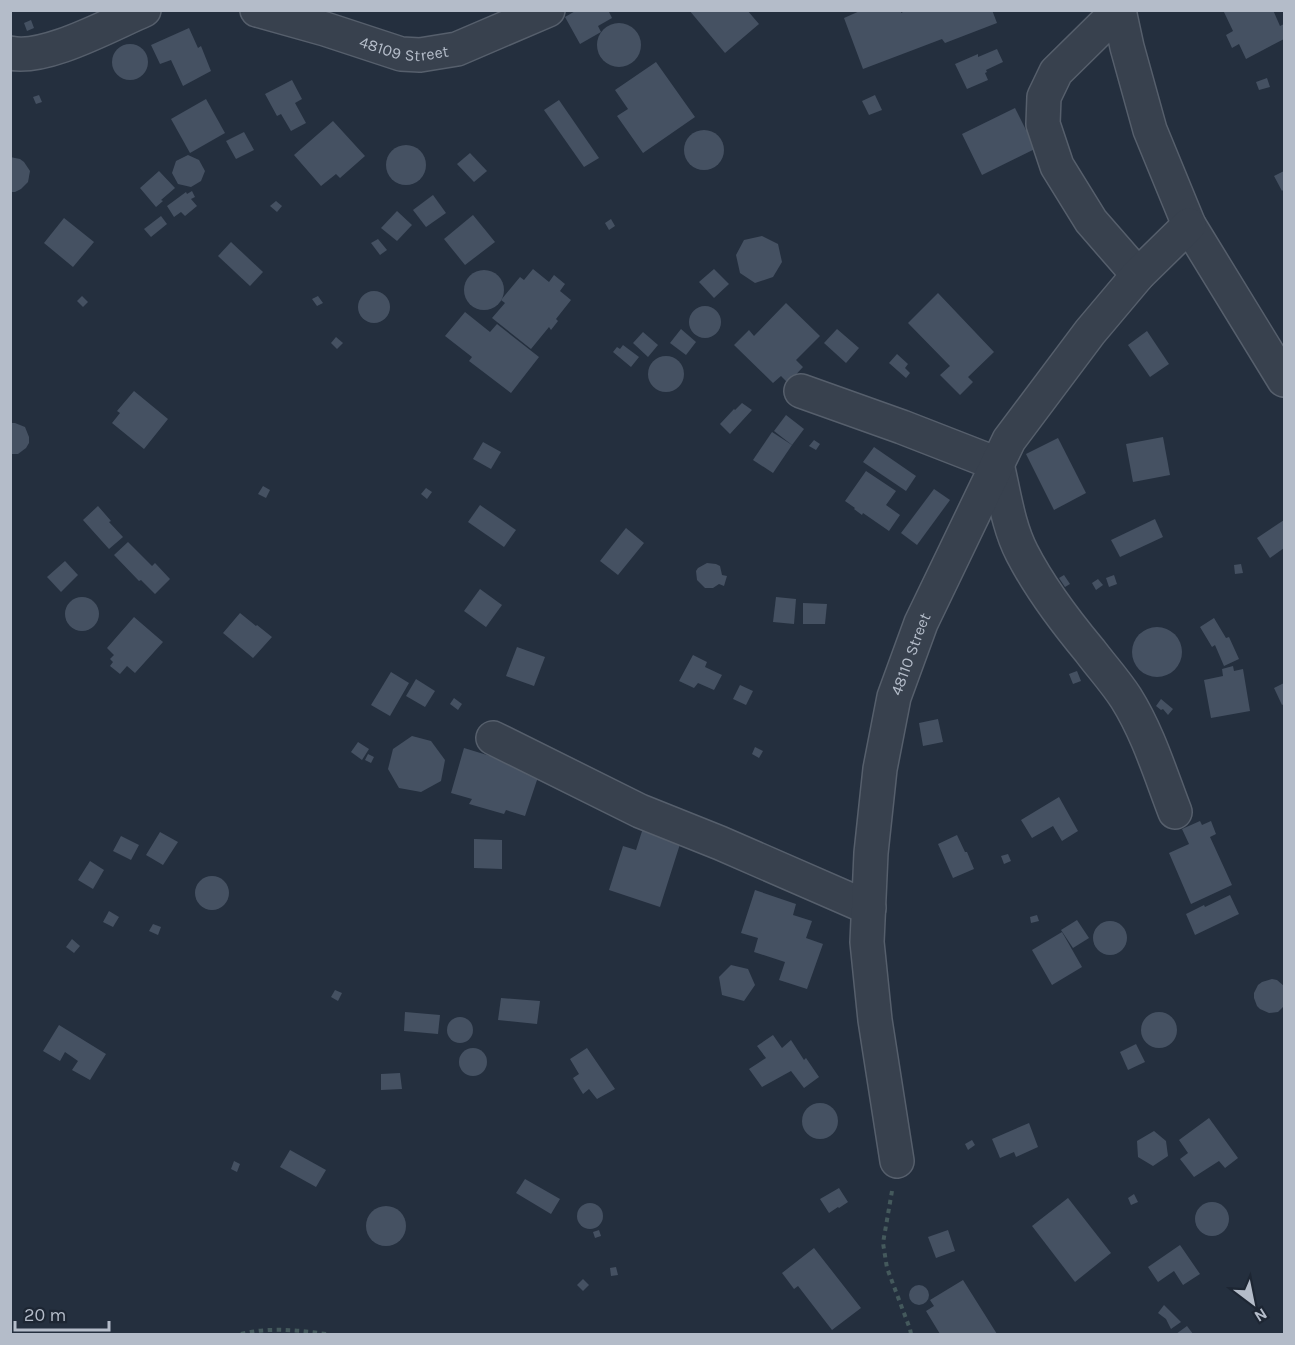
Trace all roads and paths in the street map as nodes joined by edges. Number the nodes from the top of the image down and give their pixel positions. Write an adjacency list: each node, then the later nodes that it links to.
1 (144, 10): 5 (street)
2 (256, 10): 3 (street, 48109 Street)
3 (548, 10)
4 (1119, 10): 6 (street); 7 (street)
5 (10, 53)
6 (1189, 225): 7 (street, 48110 Street); 8 (street)
7 (1138, 275): 10 (street, 48110 Street)
8 (1284, 380)
9 (801, 391): 10 (street)
10 (997, 465): 12 (street); 13 (street, 48110 Street)
11 (493, 738): 13 (street)
12 (1175, 812)
13 (869, 908): 14 (street, 48110 Street)
14 (897, 1161): 17 (path)
15 (241, 1335): 16 (path)
16 (326, 1335)
17 (911, 1335)

